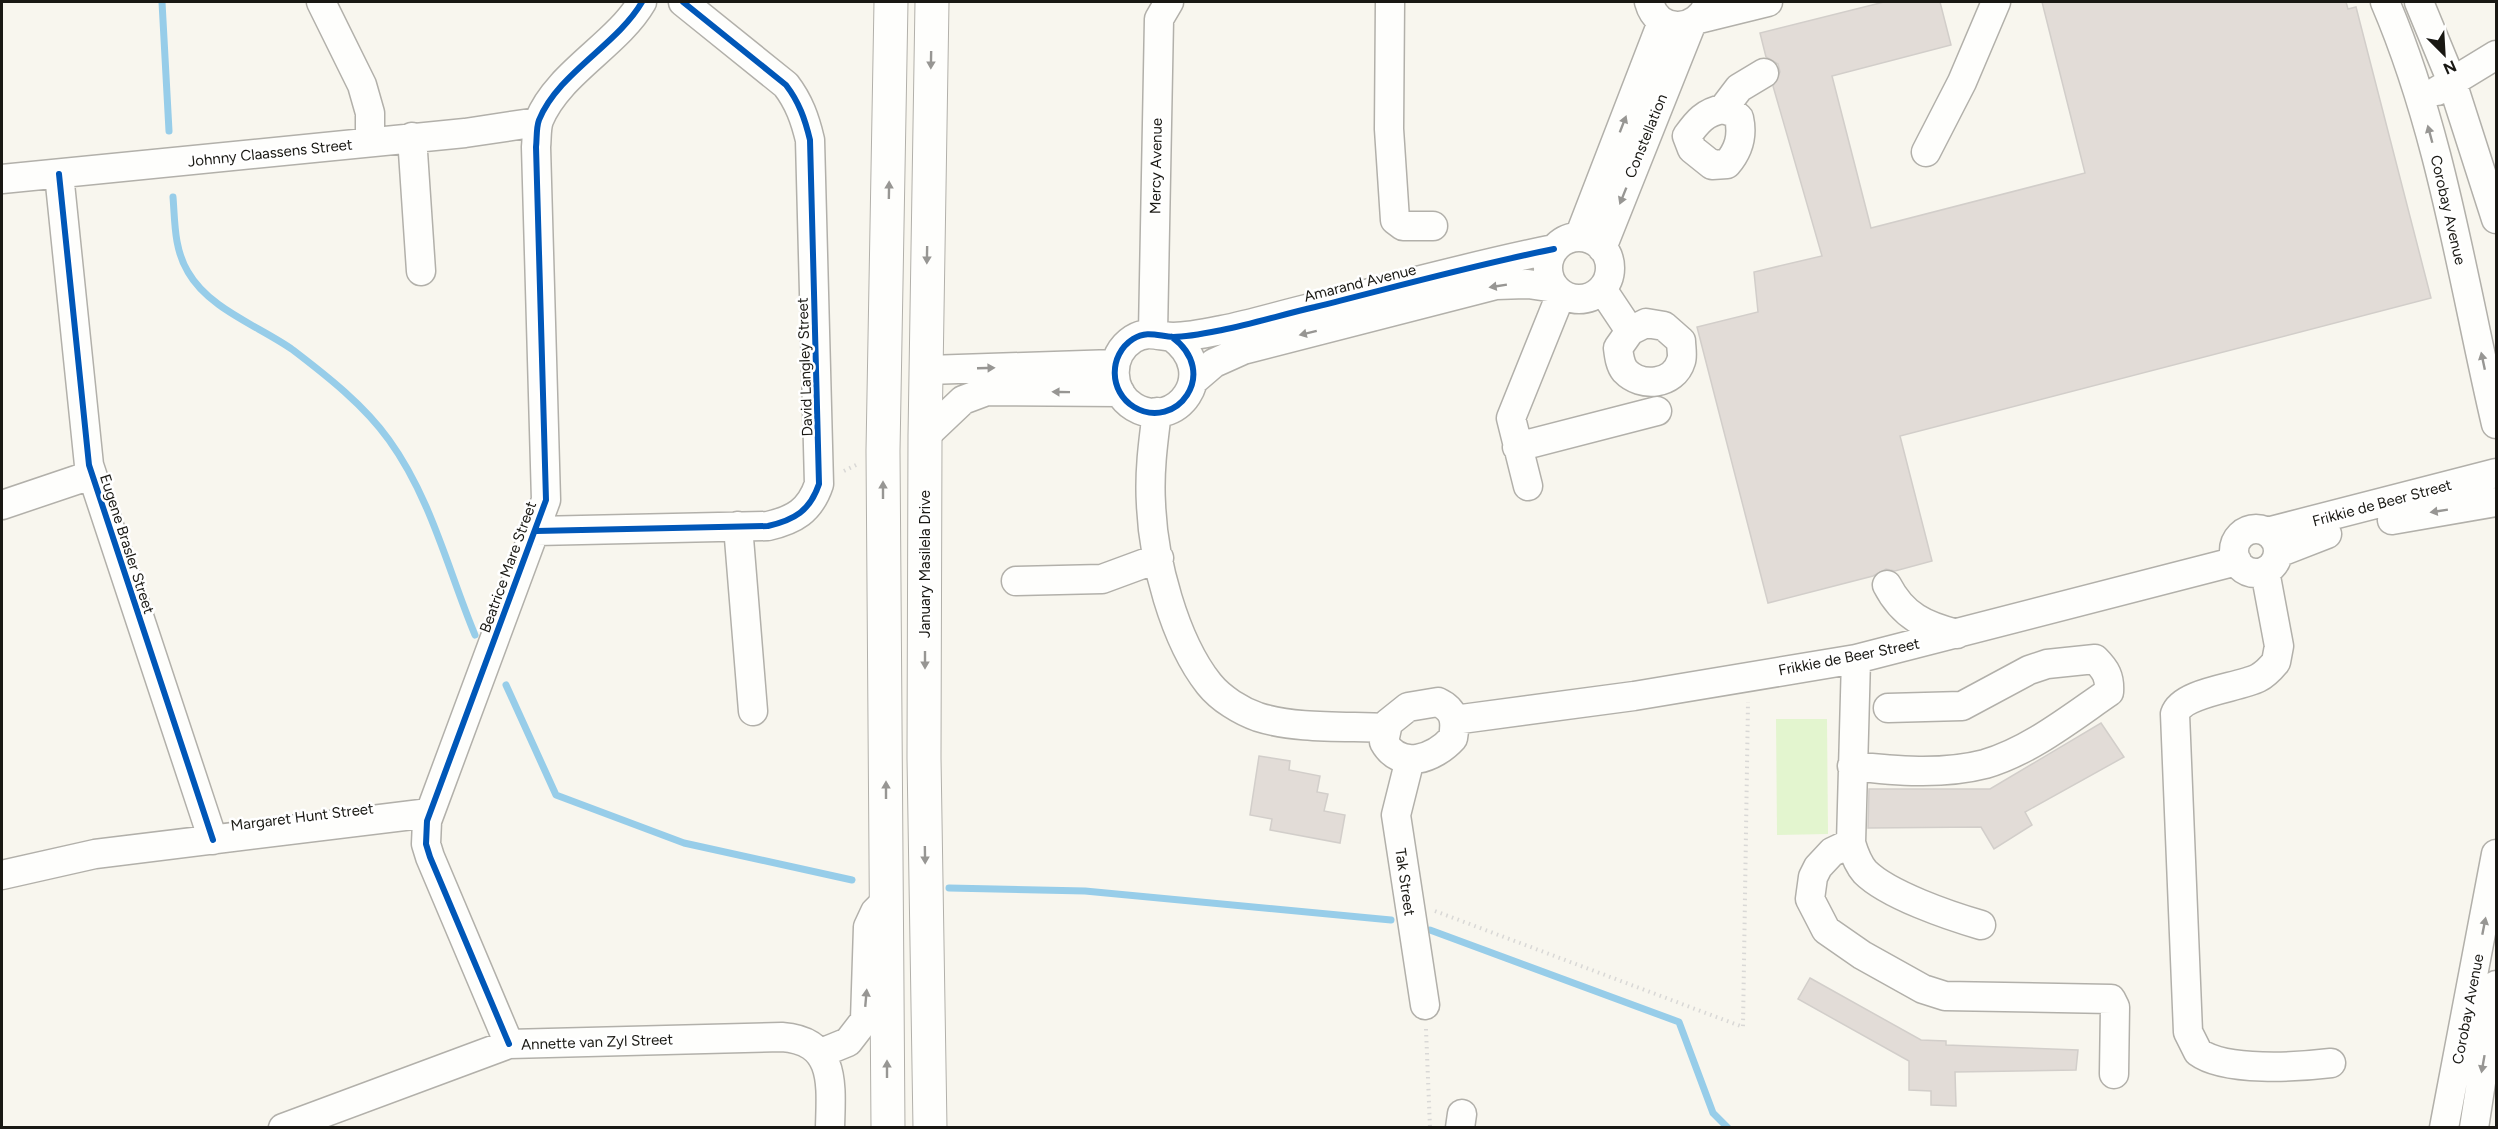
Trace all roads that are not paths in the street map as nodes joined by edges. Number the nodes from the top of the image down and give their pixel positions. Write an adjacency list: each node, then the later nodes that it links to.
1 (321, 2): 23 (street)
2 (642, 2): 19 (street, Beatrice Mare Street)
3 (683, 2): 48 (street, David Langley Street)
4 (891, 2): 60 (main road, one-way to 4)
5 (932, 2): 35 (main road, January Masilela Drive, one-way to 35)
6 (1169, 2): 33 (street, Mercy Avenue)
7 (1390, 2): 28 (street)
8 (1767, 2): 13 (street)
9 (1996, 2): 24 (street)
10 (2385, 2): 17 (street, Corobay Avenue)
11 (2420, 2): 16 (street)
12 (1656, 12): 13 (street); 29 (street, Constellation, one-way to 12)
13 (1699, 15): 20 (street, Constellation)
14 (2496, 55): 16 (street)
15 (1764, 73): 18 (street)
16 (2452, 82): 17 (street); 27 (street)
17 (2420, 101): 40 (street, Corobay Avenue, one-way to 17)
18 (1723, 109): 21 (street); 21 (street)
19 (538, 122): 22 (street, Johnny Claassens Street); 49 (street, Beatrice Mare Street)
20 (1650, 128): 21 (street); 29 (street, Constellation, one-way to 29)
21 (1687, 136)
22 (412, 137): 23 (street, Johnny Claassens Street); 30 (street)
23 (370, 142): 25 (street, Johnny Claassens Street)
24 (1926, 152)
25 (59, 174): 26 (street, Johnny Claassens Street); 44 (street, Eugene Brasler Street)
26 (2, 179)
27 (2496, 219)
28 (1432, 226)
29 (1578, 245): 31 (street); 31 (street); 33 (street, Amarand Avenue)
30 (421, 271)
31 (1574, 292): 32 (street); 36 (street, one-way to 36); 42 (street)
32 (1630, 331)
33 (1162, 335): 34 (street); 36 (street)
34 (1115, 364): 35 (street, one-way to 34); 37 (street)
35 (928, 370): 41 (main road, January Masilela Drive); 60 (main road)
36 (1193, 381): 39 (street)
37 (1120, 393): 39 (street); 41 (street, one-way to 41)
38 (1657, 411): 42 (street)
39 (1157, 412): 50 (street)
40 (2496, 424)
41 (925, 436): 79 (main road, January Masilela Drive, one-way to 79)
42 (1515, 440): 45 (street)
43 (2496, 473): 51 (street, Frikkie de Beer Street)
44 (92, 475): 47 (street); 64 (street, Eugene Brasler Street)
45 (1528, 486)
46 (2496, 502): 51 (street, Frikkie de Beer Street, one-way to 51)
47 (2, 505)
48 (738, 526): 49 (street); 57 (street)
49 (536, 531): 63 (street, Beatrice Mare Street)
50 (1159, 558): 52 (street); 59 (street)
51 (2259, 558): 54 (street, Frikkie de Beer Street); 74 (street)
52 (1016, 581)
53 (1887, 585): 54 (street)
54 (1957, 634): 55 (street, Frikkie de Beer Street)
55 (1856, 659): 58 (street, Frikkie de Beer Street); 62 (street)
56 (1888, 708): 62 (street)
57 (753, 711)
58 (1454, 720): 59 (street); 61 (street)
59 (1386, 728): 61 (street)
60 (885, 736): 68 (main road, one-way to 60)
61 (1410, 759): 71 (street, Tak Street)
62 (1852, 766): 65 (street)
63 (429, 813): 64 (street, Margaret Hunt Street); 72 (street, Beatrice Mare Street)
64 (213, 840): 67 (street, Margaret Hunt Street)
65 (1851, 843): 69 (street); 75 (street)
66 (2496, 854): 80 (street, Corobay Avenue, one-way to 66)
67 (2, 875)
68 (886, 901): 73 (street, one-way to 68); 78 (main road, one-way to 68)
69 (1981, 925)
70 (2496, 985): 81 (street, Corobay Avenue, one-way to 81)
71 (1425, 1005)
72 (509, 1044): 73 (street, Annette van Zyl Street); 76 (street, Annette van Zyl Street)
73 (821, 1053): 77 (street)
74 (2331, 1063)
75 (2114, 1074)
76 (283, 1128)
77 (830, 1128)
78 (888, 1128)
79 (930, 1128)
80 (2444, 1128)
81 (2474, 1128)

